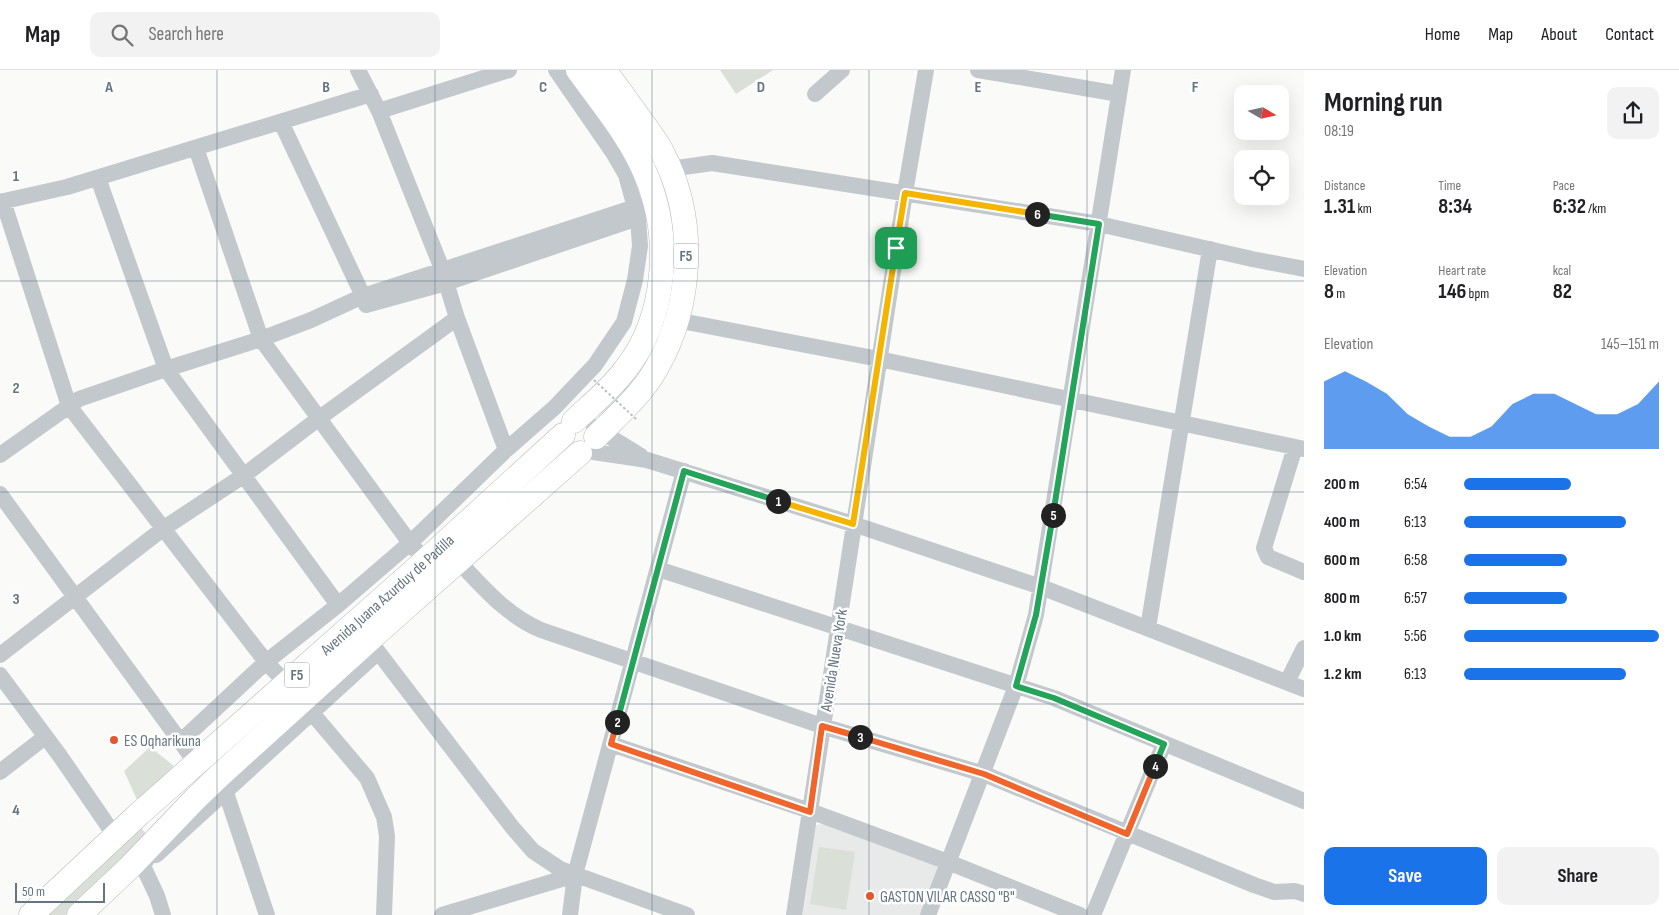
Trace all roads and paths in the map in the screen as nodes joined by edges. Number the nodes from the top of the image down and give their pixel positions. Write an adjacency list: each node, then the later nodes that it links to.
1 (358, 70): 10 (street)
2 (509, 70): 13 (street)
3 (556, 70): 21 (street)
4 (578, 70): 21 (highway, Avenida Juana Azurduy de Padilla / F5)
5 (604, 70): 16 (highway, Avenida Juana Azurduy de Padilla / F5)
6 (842, 70): 11 (street)
7 (926, 70): 18 (street, Avenida Nueva York)
8 (978, 70): 12 (street)
9 (1123, 70): 12 (street)
10 (371, 94): 13 (street); 14 (street)
11 (814, 94)
12 (1119, 94): 22 (street)
13 (379, 110): 25 (street)
14 (281, 122): 15 (street); 26 (street)
15 (196, 148): 17 (street); 30 (street)
16 (670, 169): 18 (street); 19 (highway, Avenida Juana Azurduy de Padilla / F5)
17 (98, 178): 20 (street); 32 (street)
18 (905, 193): 22 (street); 31 (street, Avenida Nueva York)
19 (680, 197): 21 (street); 29 (highway, Avenida Juana Azurduy de Padilla / F5)
20 (2, 202): 35 (street)
21 (643, 209): 25 (street); 39 (highway, Avenida Juana Azurduy de Padilla / F5); 41 (street)
22 (1099, 224): 23 (street); 34 (street)
23 (1210, 249): 24 (street); 38 (street)
24 (1304, 269)
25 (444, 276): 26 (street); 27 (street); 28 (street)
26 (362, 296): 28 (street)
27 (457, 318): 36 (street); 41 (street)
28 (311, 320): 30 (street)
29 (676, 320): 31 (street); 39 (highway, Avenida Juana Azurduy de Padilla / F5)
30 (261, 339): 32 (street); 36 (street)
31 (879, 359): 34 (street); 47 (street, Avenida Nueva York)
32 (166, 369): 35 (street); 45 (street)
33 (594, 380): 37 (path, bridge)
34 (1071, 400): 38 (street); 54 (street)
35 (69, 406): 42 (street); 48 (street)
36 (318, 419): 45 (street); 49 (street)
37 (636, 419)
38 (1181, 423): 40 (street); 58 (street)
39 (585, 436): 43 (street); 43 (street); 50 (highway, Avenida Juana Azurduy de Padilla / F5); 51 (highway, Avenida Juana Azurduy de Padilla / F5)
40 (1300, 448): 53 (street)
41 (506, 450): 49 (street)
42 (0, 455)
43 (647, 460): 44 (street)
44 (684, 471): 47 (street); 52 (street)
45 (242, 476): 48 (street); 56 (street)
46 (0, 494): 55 (street)
47 (853, 524): 54 (street); 57 (street, Avenida Nueva York)
48 (164, 528): 55 (street); 62 (street)
49 (410, 543): 50 (street); 56 (street)
50 (426, 560): 66 (highway, Avenida Juana Azurduy de Padilla / F5)
51 (458, 561): 59 (highway, Avenida Juana Azurduy de Padilla / F5); 63 (street)
52 (658, 569): 57 (street); 63 (street)
53 (1304, 572)
54 (1041, 587): 58 (street); 67 (street)
55 (75, 596): 61 (street); 72 (street)
56 (338, 605): 62 (street)
57 (838, 627): 67 (street); 70 (street, Avenida Nueva York)
58 (1148, 628): 65 (street)
59 (374, 646): 69 (street); 78 (highway, Avenida Juana Azurduy de Padilla / F5); 88 (street)
60 (1304, 648): 65 (street)
61 (0, 655)
62 (266, 662): 66 (street); 72 (street)
63 (633, 662): 70 (street); 73 (street)
64 (0, 676): 71 (street)
65 (1287, 682): 68 (street)
66 (287, 684): 75 (highway, Avenida Juana Azurduy de Padilla / F5)
67 (1016, 686): 74 (street); 77 (street)
68 (1304, 689)
69 (312, 713): 78 (street); 94 (street)
70 (822, 726): 77 (street); 81 (street, Avenida Nueva York)
71 (45, 737): 76 (street); 84 (street)
72 (181, 741): 75 (street)
73 (611, 744): 81 (street); 88 (street)
74 (1164, 744): 80 (street); 83 (street)
75 (188, 771): 79 (highway); 82 (highway, Avenida Juana Azurduy de Padilla / F5)
76 (0, 772)
77 (984, 774): 83 (street); 86 (street)
78 (223, 784): 79 (highway, Avenida Juana Azurduy de Padilla / F5); 87 (street); 93 (street)
79 (196, 798): 85 (highway, Avenida Juana Azurduy de Padilla / F5)
80 (1304, 801)
81 (810, 812): 86 (street); 98 (street, Avenida Nueva York)
82 (139, 814): 84 (highway, Avenida Juana Azurduy de Padilla / F5); 85 (highway)
83 (1127, 834): 89 (street); 101 (street)
84 (115, 836): 90 (highway, Avenida Juana Azurduy de Padilla / F5)
85 (158, 837): 87 (street); 91 (highway, Avenida Juana Azurduy de Padilla / F5)
86 (948, 862): 99 (street); 100 (street)
87 (143, 866): 92 (street)
88 (575, 875): 95 (street); 96 (street); 97 (street)
89 (1304, 894)
90 (30, 915)
91 (79, 915)
92 (163, 915)
93 (267, 915)
94 (384, 915)
95 (442, 915)
96 (570, 915)
97 (687, 915)
98 (794, 915)
99 (928, 915)
100 (1080, 915)
101 (1093, 915)

